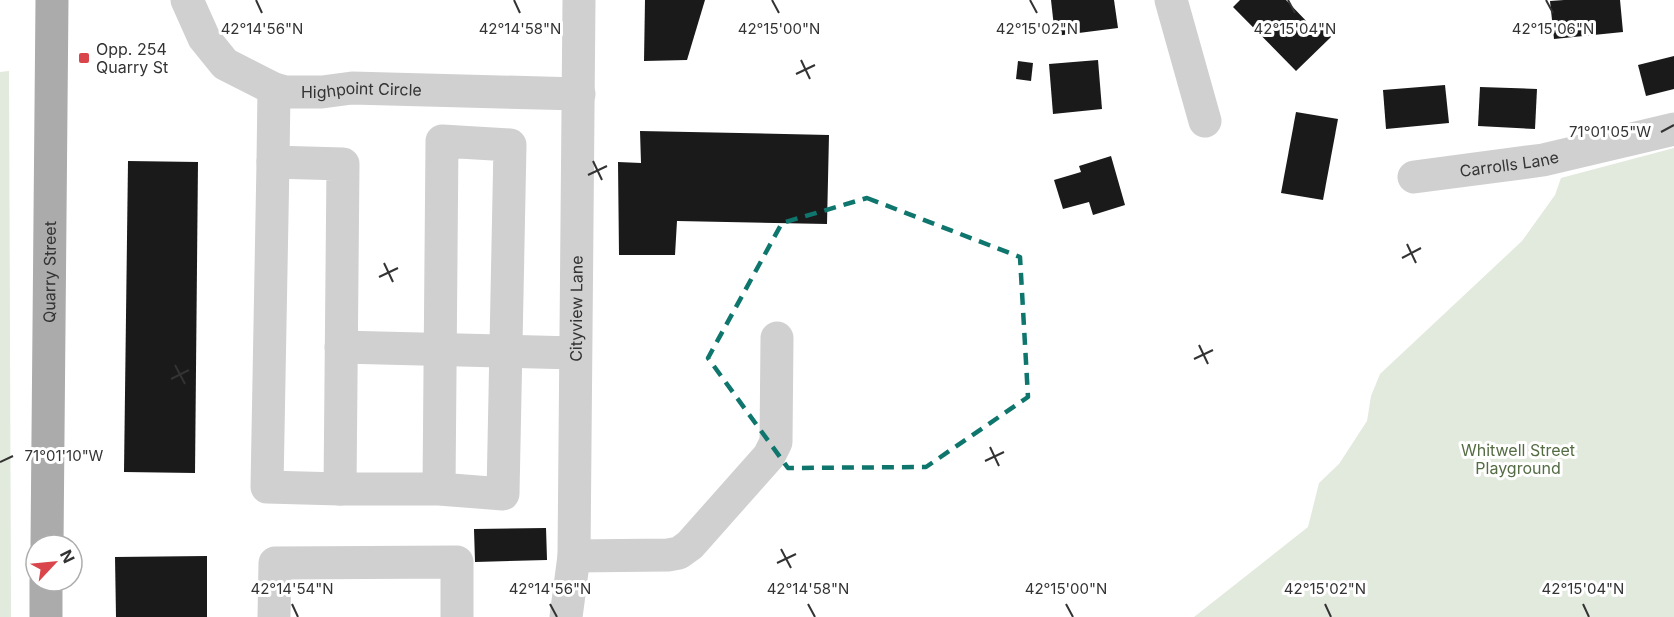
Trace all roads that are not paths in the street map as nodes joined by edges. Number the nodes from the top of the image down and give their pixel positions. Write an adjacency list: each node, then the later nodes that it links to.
1 (51, 0): 18 (main road, Quarry Street)
2 (187, 0): 5 (street, Highpoint Circle)
3 (579, 0): 6 (street, Cityview Lane)
4 (1171, 0): 7 (street)
5 (274, 89): 6 (street, Highpoint Circle); 9 (street)
6 (579, 94): 15 (street, Cityview Lane)
7 (1205, 121)
8 (1674, 129): 10 (street, Carrolls Lane)
9 (273, 162): 12 (street); 16 (street)
10 (1414, 177)
11 (777, 338): 19 (street)
12 (341, 347): 13 (street); 16 (street)
13 (440, 350): 14 (street); 14 (street); 17 (street)
14 (506, 352): 15 (street); 17 (street)
15 (575, 353): 19 (street, Cityview Lane)
16 (340, 489): 17 (street)
17 (439, 489)
18 (47, 533)
19 (574, 556): 24 (street, Cityview Lane)
20 (46, 593): 21 (main road)
21 (46, 617)
22 (274, 617): 23 (street)
23 (457, 617)
24 (566, 617)

